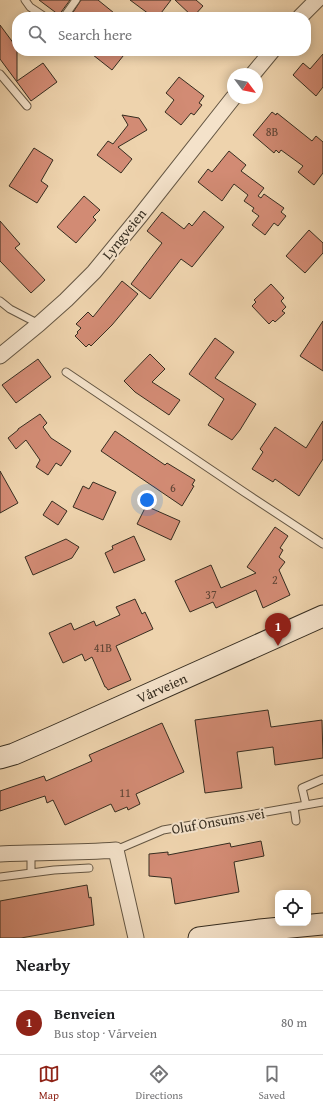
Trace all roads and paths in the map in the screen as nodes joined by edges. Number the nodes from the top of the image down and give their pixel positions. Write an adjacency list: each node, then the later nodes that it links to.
1 (25, 0): 4 (lane)
2 (76, 0): 5 (lane)
3 (317, 0): 6 (street)
4 (38, 12)
5 (68, 12)
6 (305, 12)
7 (268, 56): 8 (street)
8 (258, 68)
9 (0, 74): 11 (lane)
10 (228, 104): 13 (street, Lyngveien)
11 (27, 106)
12 (0, 301): 13 (lane)
13 (39, 324): 14 (street, Lyngveien)
14 (0, 356)
15 (66, 372): 16 (lane)
16 (323, 544)
17 (323, 616): 18 (street, Vårveien)
18 (0, 758)
19 (323, 779): 21 (lane)
20 (323, 802): 21 (lane, Oluf Onsums vei)
21 (306, 805): 22 (lane, Oluf Onsums vei)
22 (294, 807): 23 (lane); 24 (lane, Oluf Onsums vei)
23 (296, 821)
24 (116, 850): 25 (street, Oluf Onsums vei); 31 (street)
25 (31, 853): 26 (street, Oluf Onsums vei); 28 (lane)
26 (0, 854)
27 (88, 868): 28 (lane)
28 (31, 872): 29 (lane)
29 (0, 877)
30 (323, 924): 32 (street)
31 (136, 938)
32 (199, 938)

